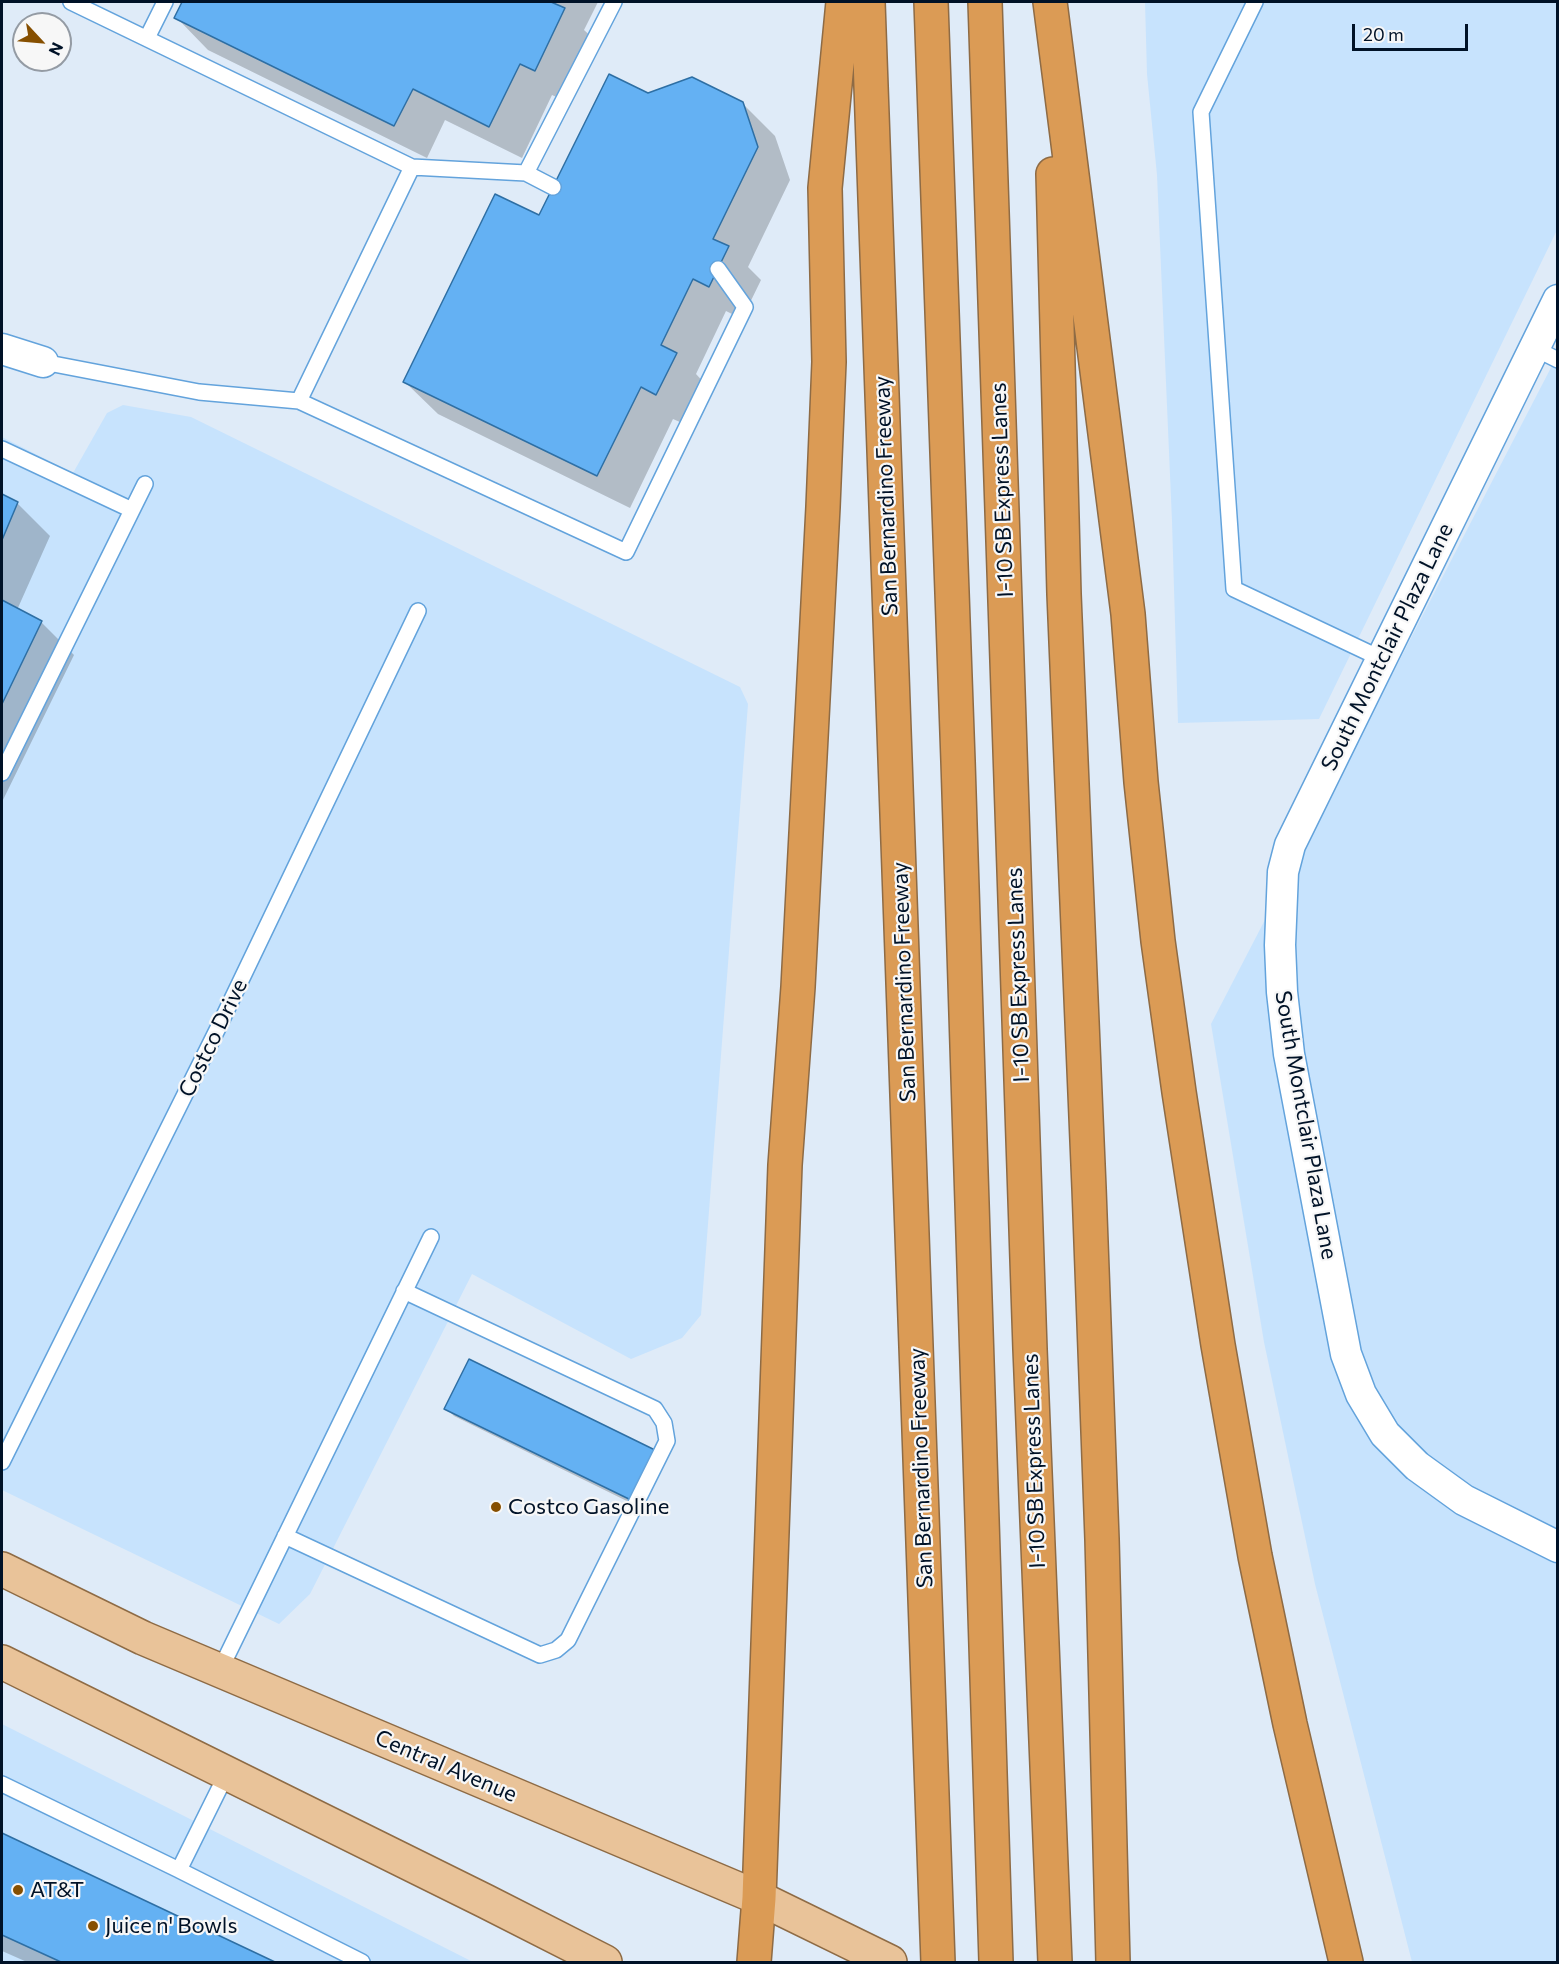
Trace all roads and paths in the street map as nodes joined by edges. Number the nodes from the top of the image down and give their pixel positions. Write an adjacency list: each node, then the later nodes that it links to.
1 (71, 2): 10 (lane)
2 (165, 2): 10 (lane)
3 (614, 2): 12 (lane)
4 (843, 2): 37 (highway)
5 (868, 2): 43 (highway, San Bernardino Freeway)
6 (931, 2): 44 (highway)
7 (985, 2): 38 (highway, I-10 SB Express Lanes)
8 (1050, 2): 45 (highway); 46 (highway)
9 (1255, 2): 24 (lane)
10 (147, 38): 11 (lane)
11 (412, 167): 12 (lane); 19 (lane)
12 (526, 173): 13 (lane)
13 (553, 187)
14 (718, 269): 19 (lane)
15 (1557, 300): 17 (street, South Montclair Plaza Lane)
16 (2, 349): 18 (street)
17 (1546, 354): 24 (street, South Montclair Plaza Lane)
18 (43, 362): 19 (lane)
19 (299, 401)
20 (2, 449): 22 (lane)
21 (145, 484): 22 (lane)
22 (132, 510): 25 (lane)
23 (418, 611): 28 (lane, Costco Drive)
24 (1382, 659): 30 (street, South Montclair Plaza Lane)
25 (2, 773)
26 (431, 1237): 27 (lane)
27 (404, 1291): 29 (lane); 29 (lane)
28 (2, 1462)
29 (285, 1536): 33 (lane)
30 (1557, 1547)
31 (2, 1569): 33 (main road, Central Avenue)
32 (2, 1662): 34 (main road)
33 (220, 1670): 37 (main road, Central Avenue)
34 (227, 1773): 36 (lane); 40 (main road)
35 (2, 1784): 36 (lane)
36 (178, 1870): 39 (lane)
37 (759, 1898): 41 (highway); 42 (main road, Central Avenue)
38 (1055, 1956)
39 (362, 1962)
40 (605, 1962)
41 (754, 1962)
42 (890, 1962)
43 (938, 1962)
44 (996, 1962)
45 (1113, 1962)
46 (1346, 1962)

